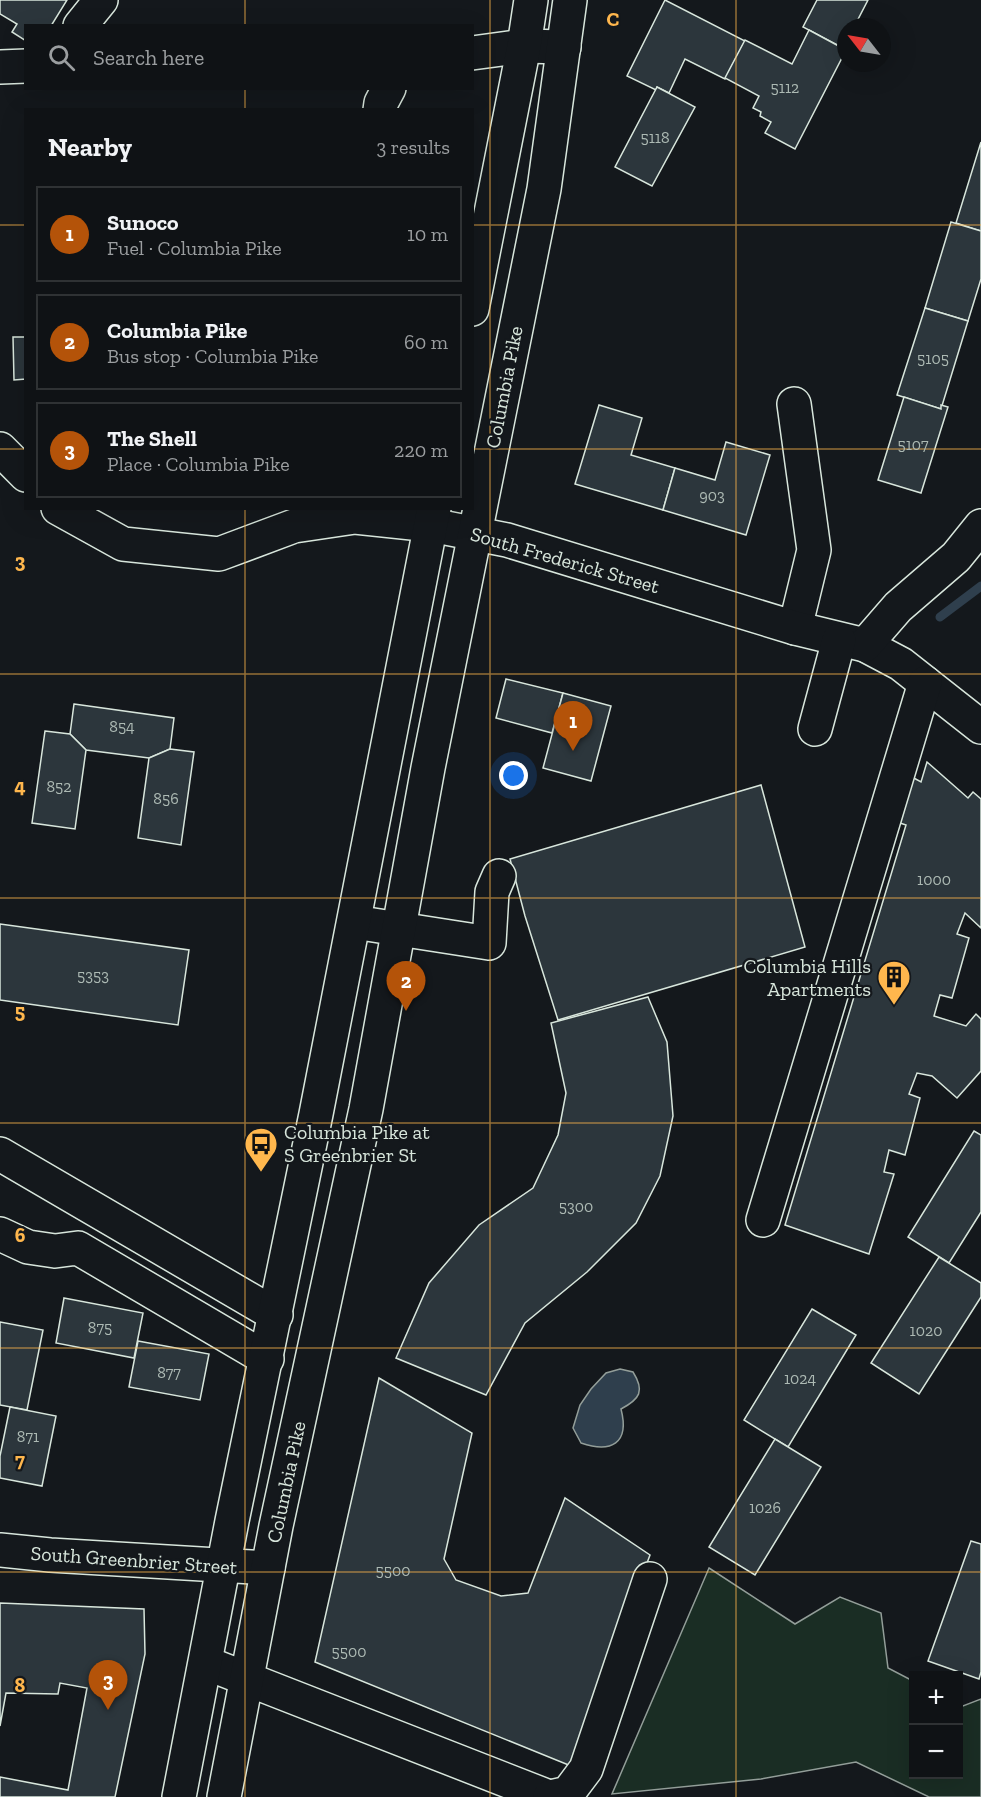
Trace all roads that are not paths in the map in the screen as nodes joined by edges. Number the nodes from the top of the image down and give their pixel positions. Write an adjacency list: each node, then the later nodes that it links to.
1 (101, 0): 4 (main road)
2 (531, 0): 5 (main road)
3 (570, 0): 6 (main road, Columbia Pike)
4 (82, 24)
5 (524, 46): 6 (main road); 7 (main road); 12 (main road)
6 (564, 47): 19 (main road, Columbia Pike)
7 (474, 53)
8 (24, 66): 9 (main road)
9 (0, 67)
10 (388, 90): 11 (main road)
11 (380, 108)
12 (474, 299)
13 (794, 404): 20 (main road)
14 (0, 449): 15 (main road)
15 (24, 473)
16 (62, 510): 17 (main road, South Frederick Street)
17 (432, 517): 19 (main road, South Frederick Street); 26 (main road)
18 (981, 526): 21 (main road)
19 (474, 533): 20 (main road, South Frederick Street); 27 (main road, Columbia Pike)
20 (795, 628): 21 (main road, South Frederick Street)
21 (852, 643): 22 (main road, South Frederick Street); 24 (main road)
22 (925, 683): 23 (main road, South Frederick Street); 29 (main road)
23 (981, 727)
24 (816, 729)
25 (499, 876): 27 (main road)
26 (354, 922): 27 (main road); 31 (main road)
27 (399, 929): 35 (main road, Columbia Pike)
28 (0, 1154): 31 (main road)
29 (762, 1220)
30 (0, 1234): 32 (main road)
31 (276, 1315): 32 (main road)
32 (267, 1359): 34 (main road)
33 (0, 1550): 34 (main road, South Greenbrier Street)
34 (225, 1566): 35 (main road, South Greenbrier Street); 37 (main road)
35 (268, 1568): 38 (main road, Columbia Pike)
36 (650, 1579): 41 (main road)
37 (206, 1663): 38 (main road); 39 (main road)
38 (246, 1679): 40 (main road, Columbia Pike); 41 (main road)
39 (179, 1797)
40 (224, 1797)
41 (549, 1797)

